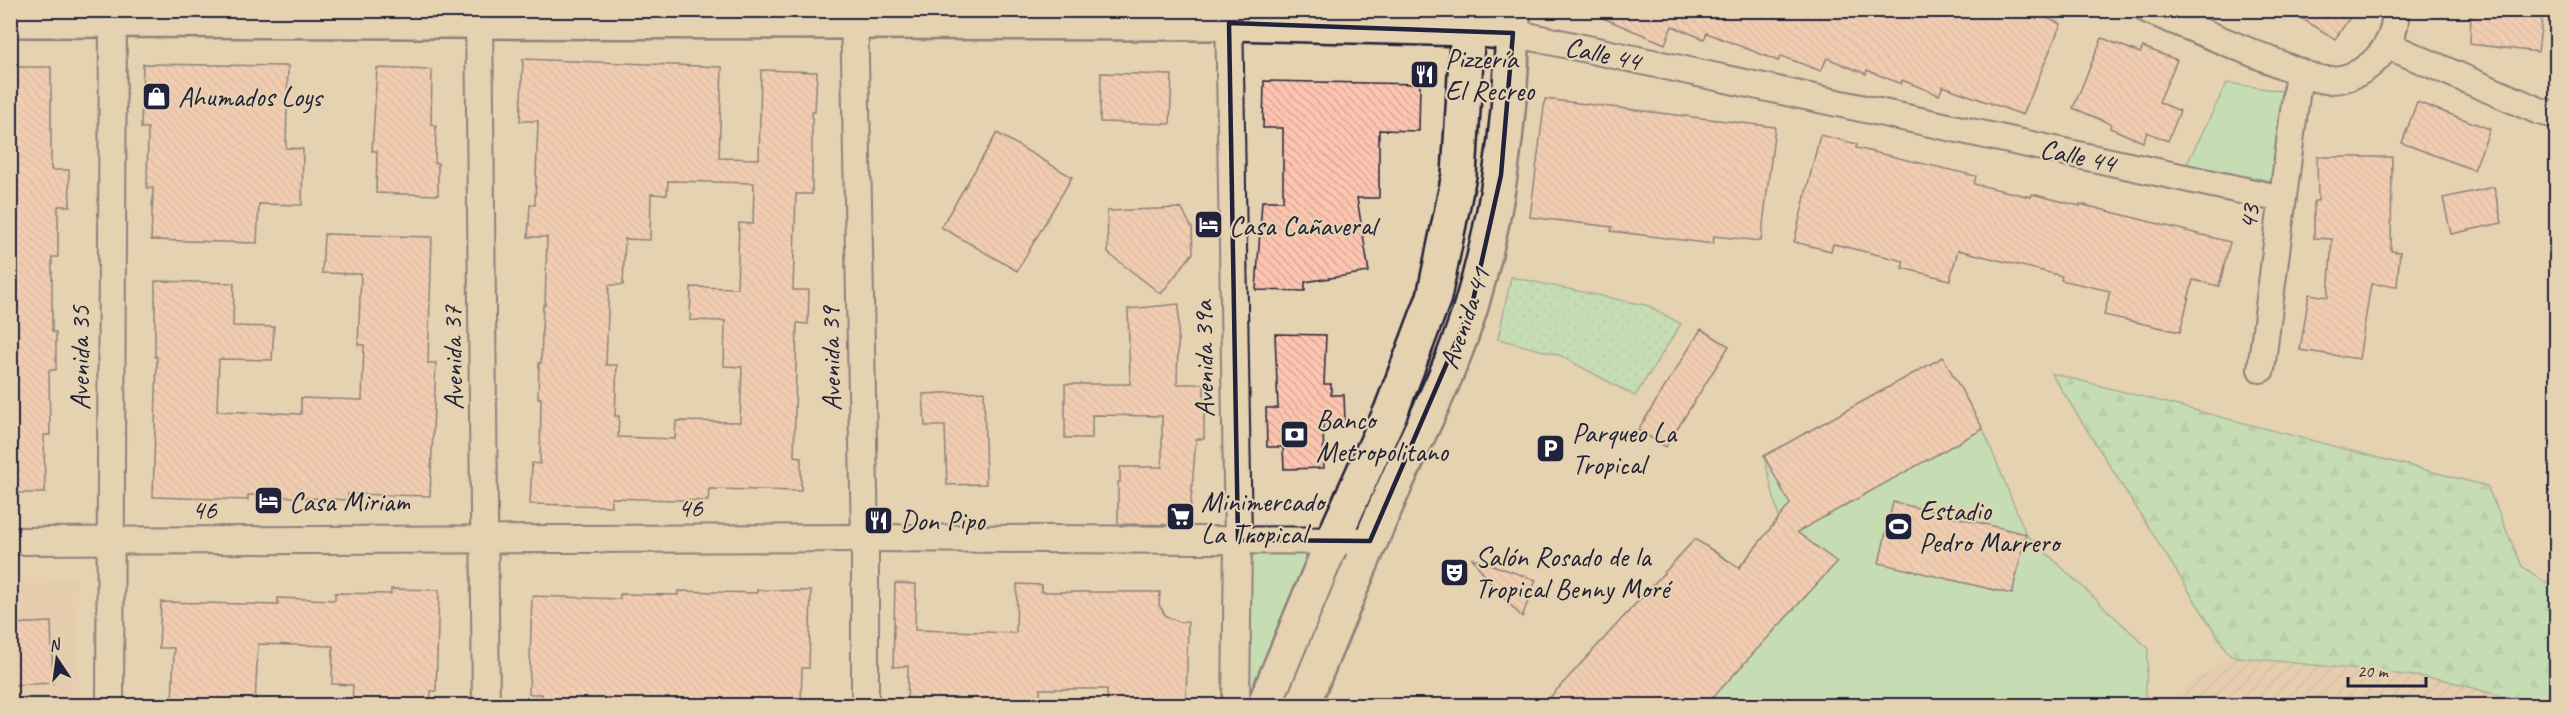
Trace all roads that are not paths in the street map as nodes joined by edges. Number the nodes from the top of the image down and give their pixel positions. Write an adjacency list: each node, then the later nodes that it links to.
1 (1303, 10): 7 (street)
2 (2148, 10): 12 (street)
3 (2396, 10): 11 (street)
4 (113, 15): 5 (street, Calle 44); 8 (street, Calle 44); 20 (street, Avenida 35)
5 (479, 16): 6 (street, Calle 44); 21 (street, Avenida 37)
6 (854, 16): 7 (street, Calle 44); 16 (street, Avenida 39)
7 (1229, 17): 9 (street, Calle 44); 17 (street, Avenida 39a)
8 (10, 20)
9 (1469, 20): 10 (street, Calle 44); 18 (street, Avenida 41)
10 (1513, 22): 14 (street, Calle 44); 22 (street, Avenida 41)
11 (2387, 45): 12 (street); 13 (street)
12 (2299, 72): 14 (street, 43)
13 (2556, 115)
14 (2282, 199): 15 (street, 43)
15 (2261, 369)
16 (865, 538): 17 (street, 46); 21 (street, 46); 25 (street, Avenida 39)
17 (1238, 540): 18 (street, 46); 26 (street, Avenida 39a)
18 (1333, 540): 22 (street, 46); 27 (street, Avenida 41)
19 (10, 541): 20 (street, 46)
20 (109, 541): 21 (street, 46); 23 (street, Avenida 35)
21 (486, 541): 24 (street, Avenida 37)
22 (1370, 542): 28 (street, Avenida 41)
23 (110, 705)
24 (486, 705)
25 (865, 705)
26 (1236, 705)
27 (1264, 705)
28 (1302, 705)

